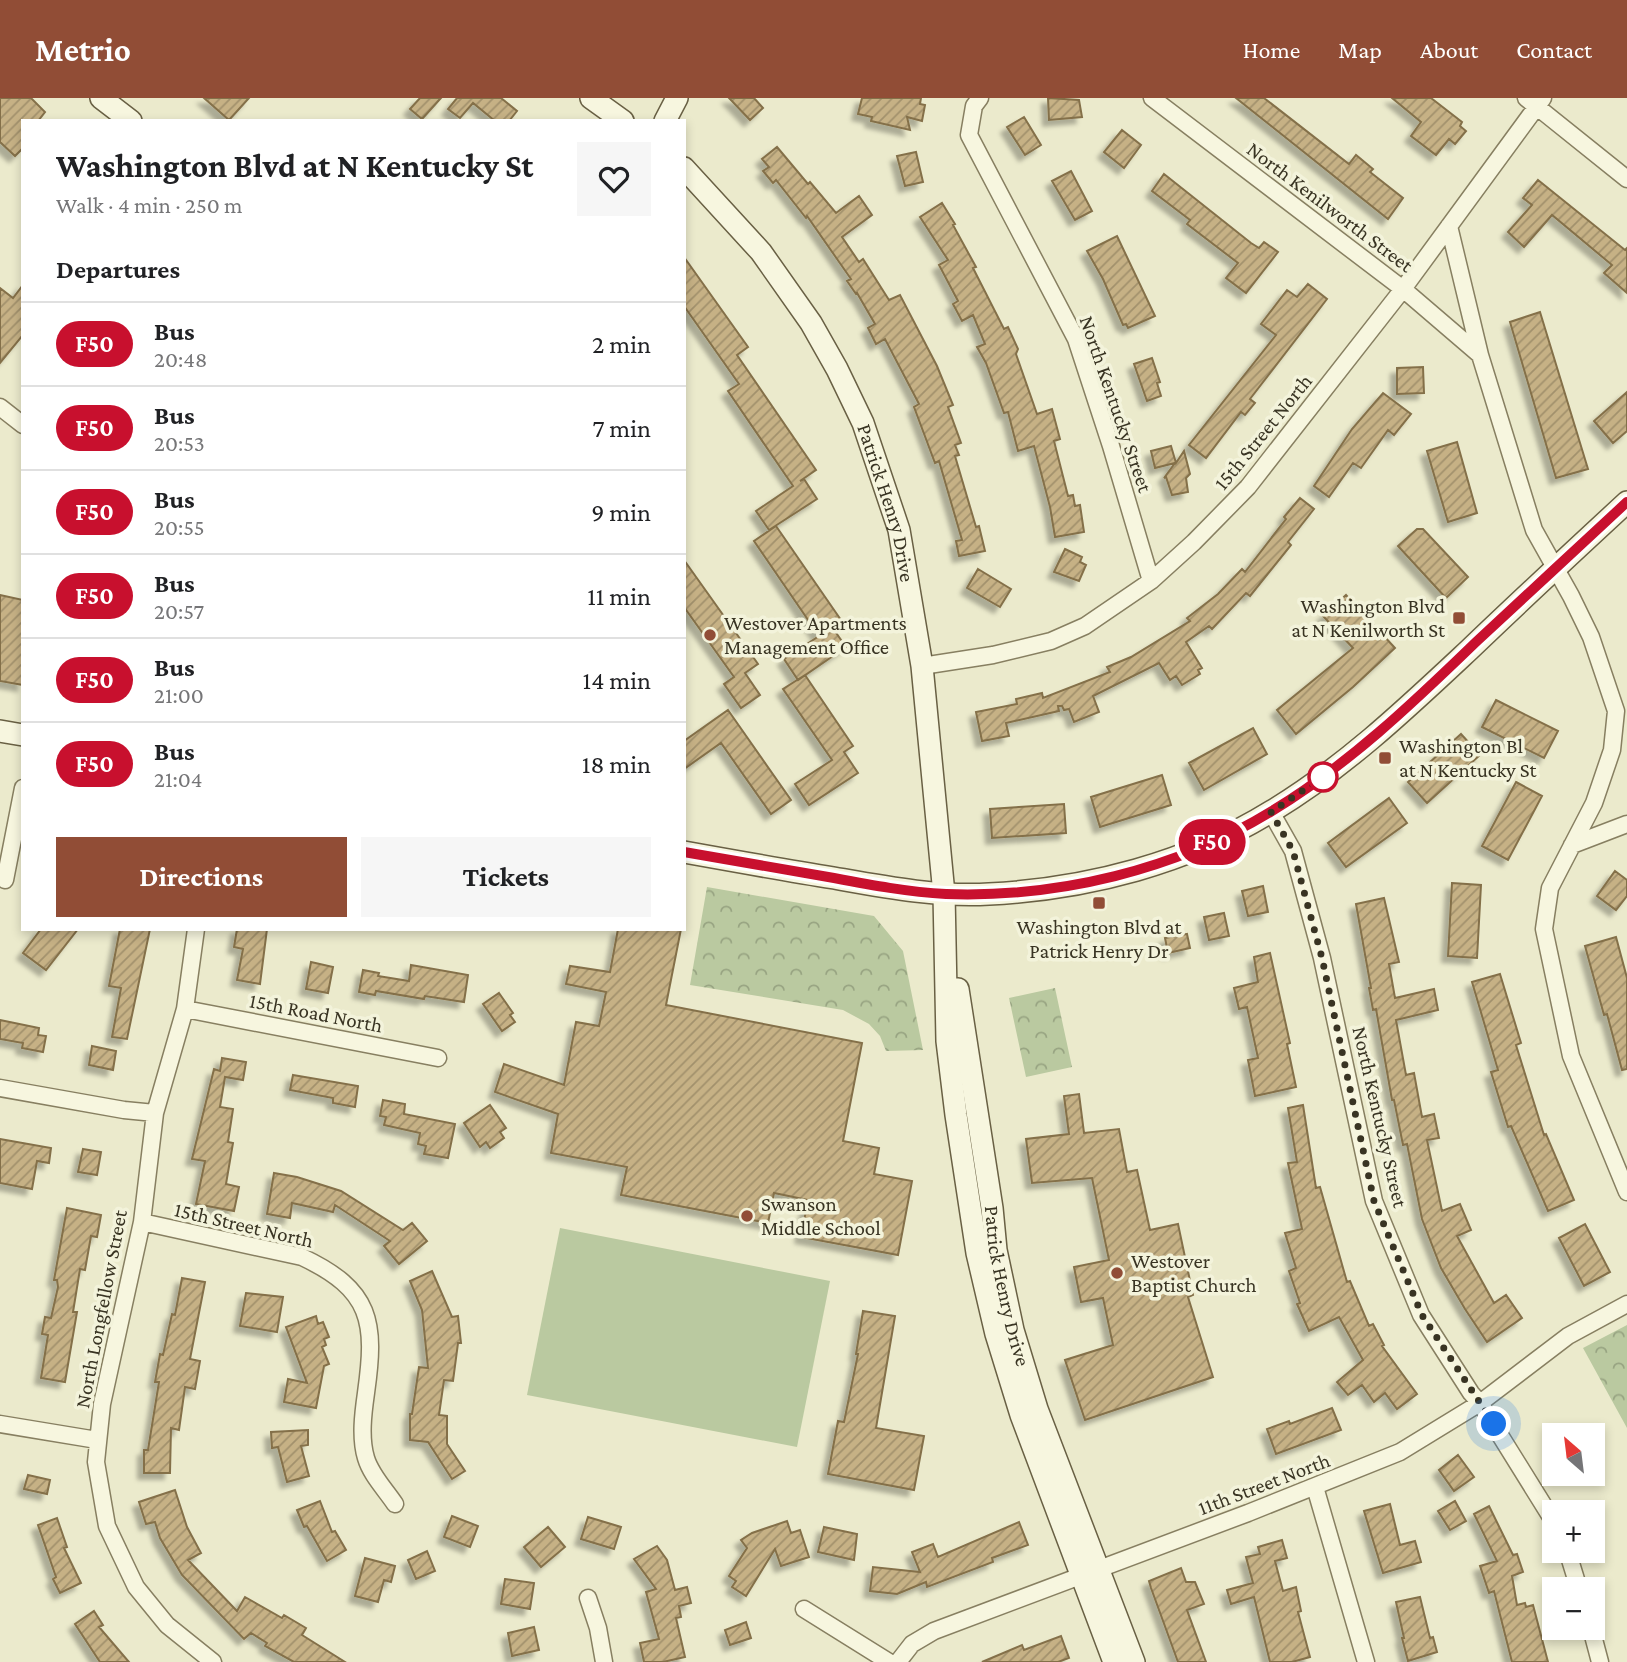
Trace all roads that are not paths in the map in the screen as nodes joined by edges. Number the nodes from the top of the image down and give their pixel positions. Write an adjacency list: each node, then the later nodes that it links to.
1 (102, 98): 8 (street)
2 (590, 98): 9 (street)
3 (612, 98): 10 (street)
4 (677, 98): 11 (street)
5 (980, 98): 21 (street, North Kentucky Street)
6 (1152, 98): 15 (street, North Kenilworth Street)
7 (1535, 101): 13 (street); 14 (street, 15th Street North)
8 (128, 119)
9 (620, 119)
10 (638, 119)
11 (666, 119)
12 (686, 170): 22 (street, Patrick Henry Drive)
13 (1627, 179)
14 (1449, 226): 15 (street, 15th Street North); 16 (street)
15 (1403, 289): 16 (street, North Kenilworth Street); 21 (street, 15th Street North)
16 (1480, 355): 20 (street)
17 (0, 407): 18 (street)
18 (21, 423)
19 (1627, 502): 20 (street)
20 (1555, 568): 23 (street); 28 (street)
21 (1151, 581): 22 (street, 15th Street North)
22 (922, 666): 33 (street, Patrick Henry Drive)
23 (1616, 711): 24 (street); 30 (street)
24 (1627, 726)
25 (0, 731): 26 (street)
26 (21, 736)
27 (21, 798): 32 (street)
28 (1271, 812): 33 (street); 42 (street, North Kentucky Street)
29 (1627, 824): 30 (street)
30 (1572, 845): 39 (street)
31 (686, 852): 33 (street)
32 (5, 880)
33 (944, 894): 48 (street, Patrick Henry Drive)
34 (196, 931): 35 (street, North Longfellow Street)
35 (185, 1009): 36 (street, 15th Road North); 38 (street, North Longfellow Street)
36 (438, 1058)
37 (0, 1088): 38 (street)
38 (155, 1112): 40 (street, North Longfellow Street)
39 (1627, 1192)
40 (142, 1222): 44 (street, North Longfellow Street); 47 (street, 15th Street North)
41 (1627, 1304): 42 (street, 11th Street North)
42 (1480, 1402): 45 (street, 11th Street North); 46 (street, North Kentucky Street)
43 (0, 1424): 44 (street)
44 (97, 1440): 52 (street, North Longfellow Street)
45 (1315, 1487): 48 (street, 11th Street North); 58 (street)
46 (1542, 1503)
47 (395, 1504)
48 (1090, 1573): 55 (street, 11th Street North); 56 (street, Patrick Henry Drive); 57 (street, Patrick Henry Drive)
49 (588, 1598): 53 (street)
50 (804, 1609): 54 (street)
51 (1595, 1640): 59 (street)
52 (213, 1662)
53 (604, 1662)
54 (889, 1662)
55 (898, 1662)
56 (1114, 1662)
57 (1134, 1662)
58 (1366, 1662)
59 (1601, 1662)

